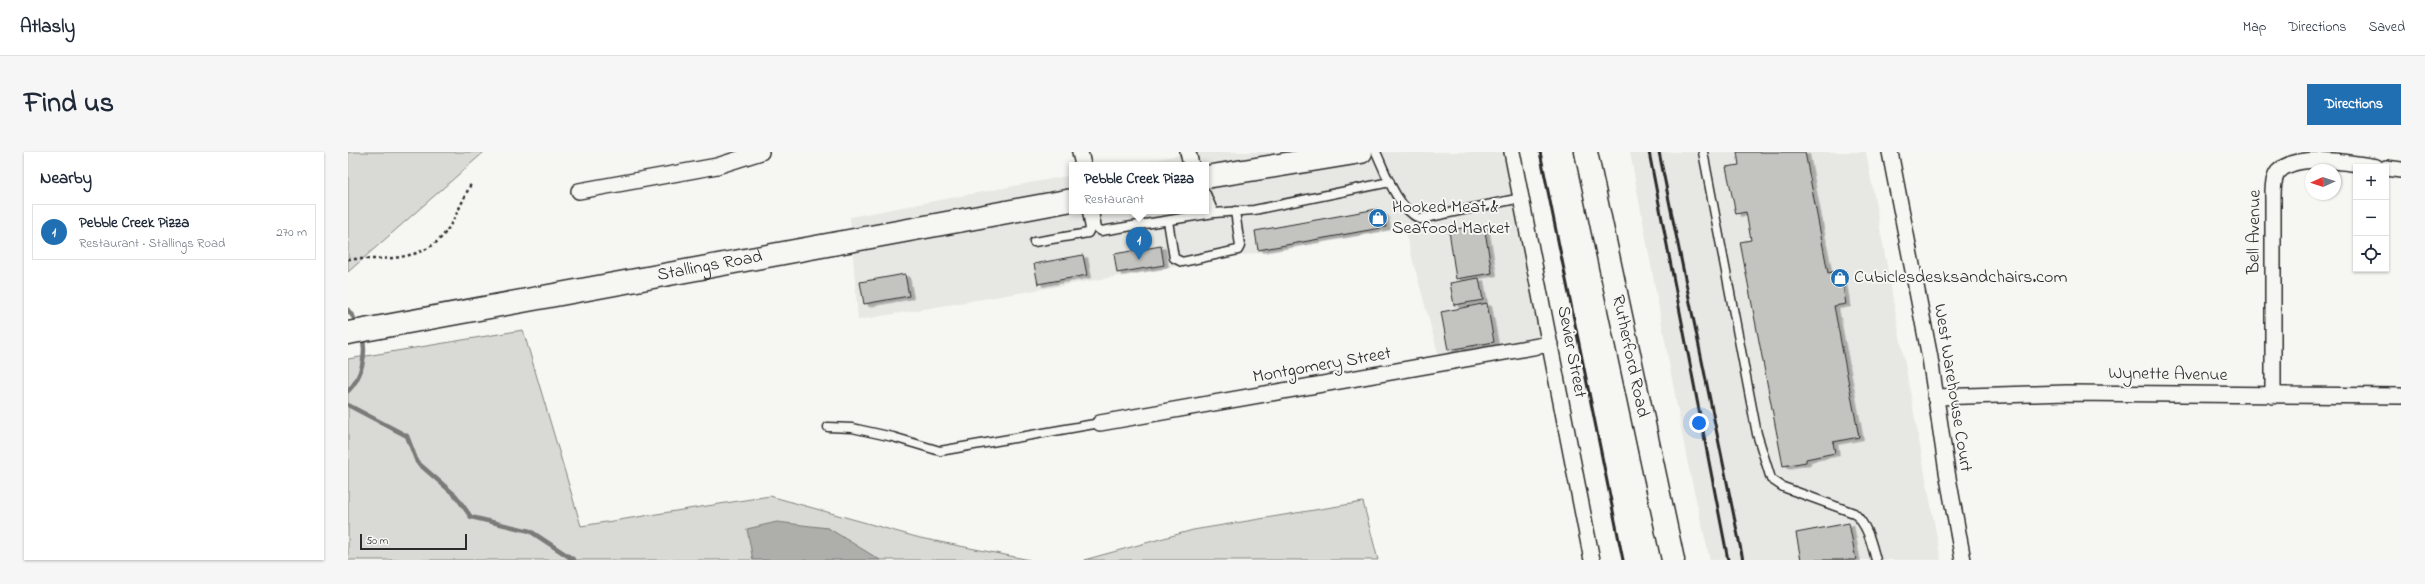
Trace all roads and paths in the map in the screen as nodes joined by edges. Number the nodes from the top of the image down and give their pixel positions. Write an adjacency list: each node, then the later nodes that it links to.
1 (761, 152): 18 (street)
2 (1080, 152): 10 (street)
3 (1188, 152): 11 (street)
4 (1361, 152): 15 (street)
5 (1376, 152): 16 (lane)
6 (1512, 152): 19 (street, Sevier Street)
7 (1586, 152): 39 (street, Rutherford Road)
8 (1703, 152): 40 (lane)
9 (1890, 152): 35 (street, West Warehouse Court)
10 (1082, 162)
11 (1190, 162)
12 (2353, 164): 33 (street, Bell Avenue)
13 (2389, 168): 14 (street)
14 (2401, 170)
15 (1209, 177)
16 (1390, 182): 19 (lane); 22 (lane)
17 (471, 184): 30 (path)
18 (579, 191)
19 (1521, 198): 32 (street, Sevier Street)
20 (1069, 201): 31 (street, Stallings Road)
21 (1209, 201): 23 (lane)
22 (1235, 211): 23 (lane); 28 (lane)
23 (1214, 213): 27 (lane)
24 (1088, 214): 29 (lane)
25 (1095, 214): 28 (lane)
26 (1208, 214): 28 (lane)
27 (1209, 214)
28 (1168, 221)
29 (1034, 242)
30 (348, 259)
31 (348, 333)
32 (1550, 344): 36 (street, Montgomery Street); 38 (street, Sevier Street)
33 (2273, 396): 34 (street, Wynette Avenue); 35 (street, Wynette Avenue)
34 (2401, 396)
35 (1935, 397): 41 (street, West Warehouse Court)
36 (1100, 423): 37 (lane)
37 (828, 427)
38 (1592, 560)
39 (1673, 560)
40 (1876, 560)
41 (1963, 560)

